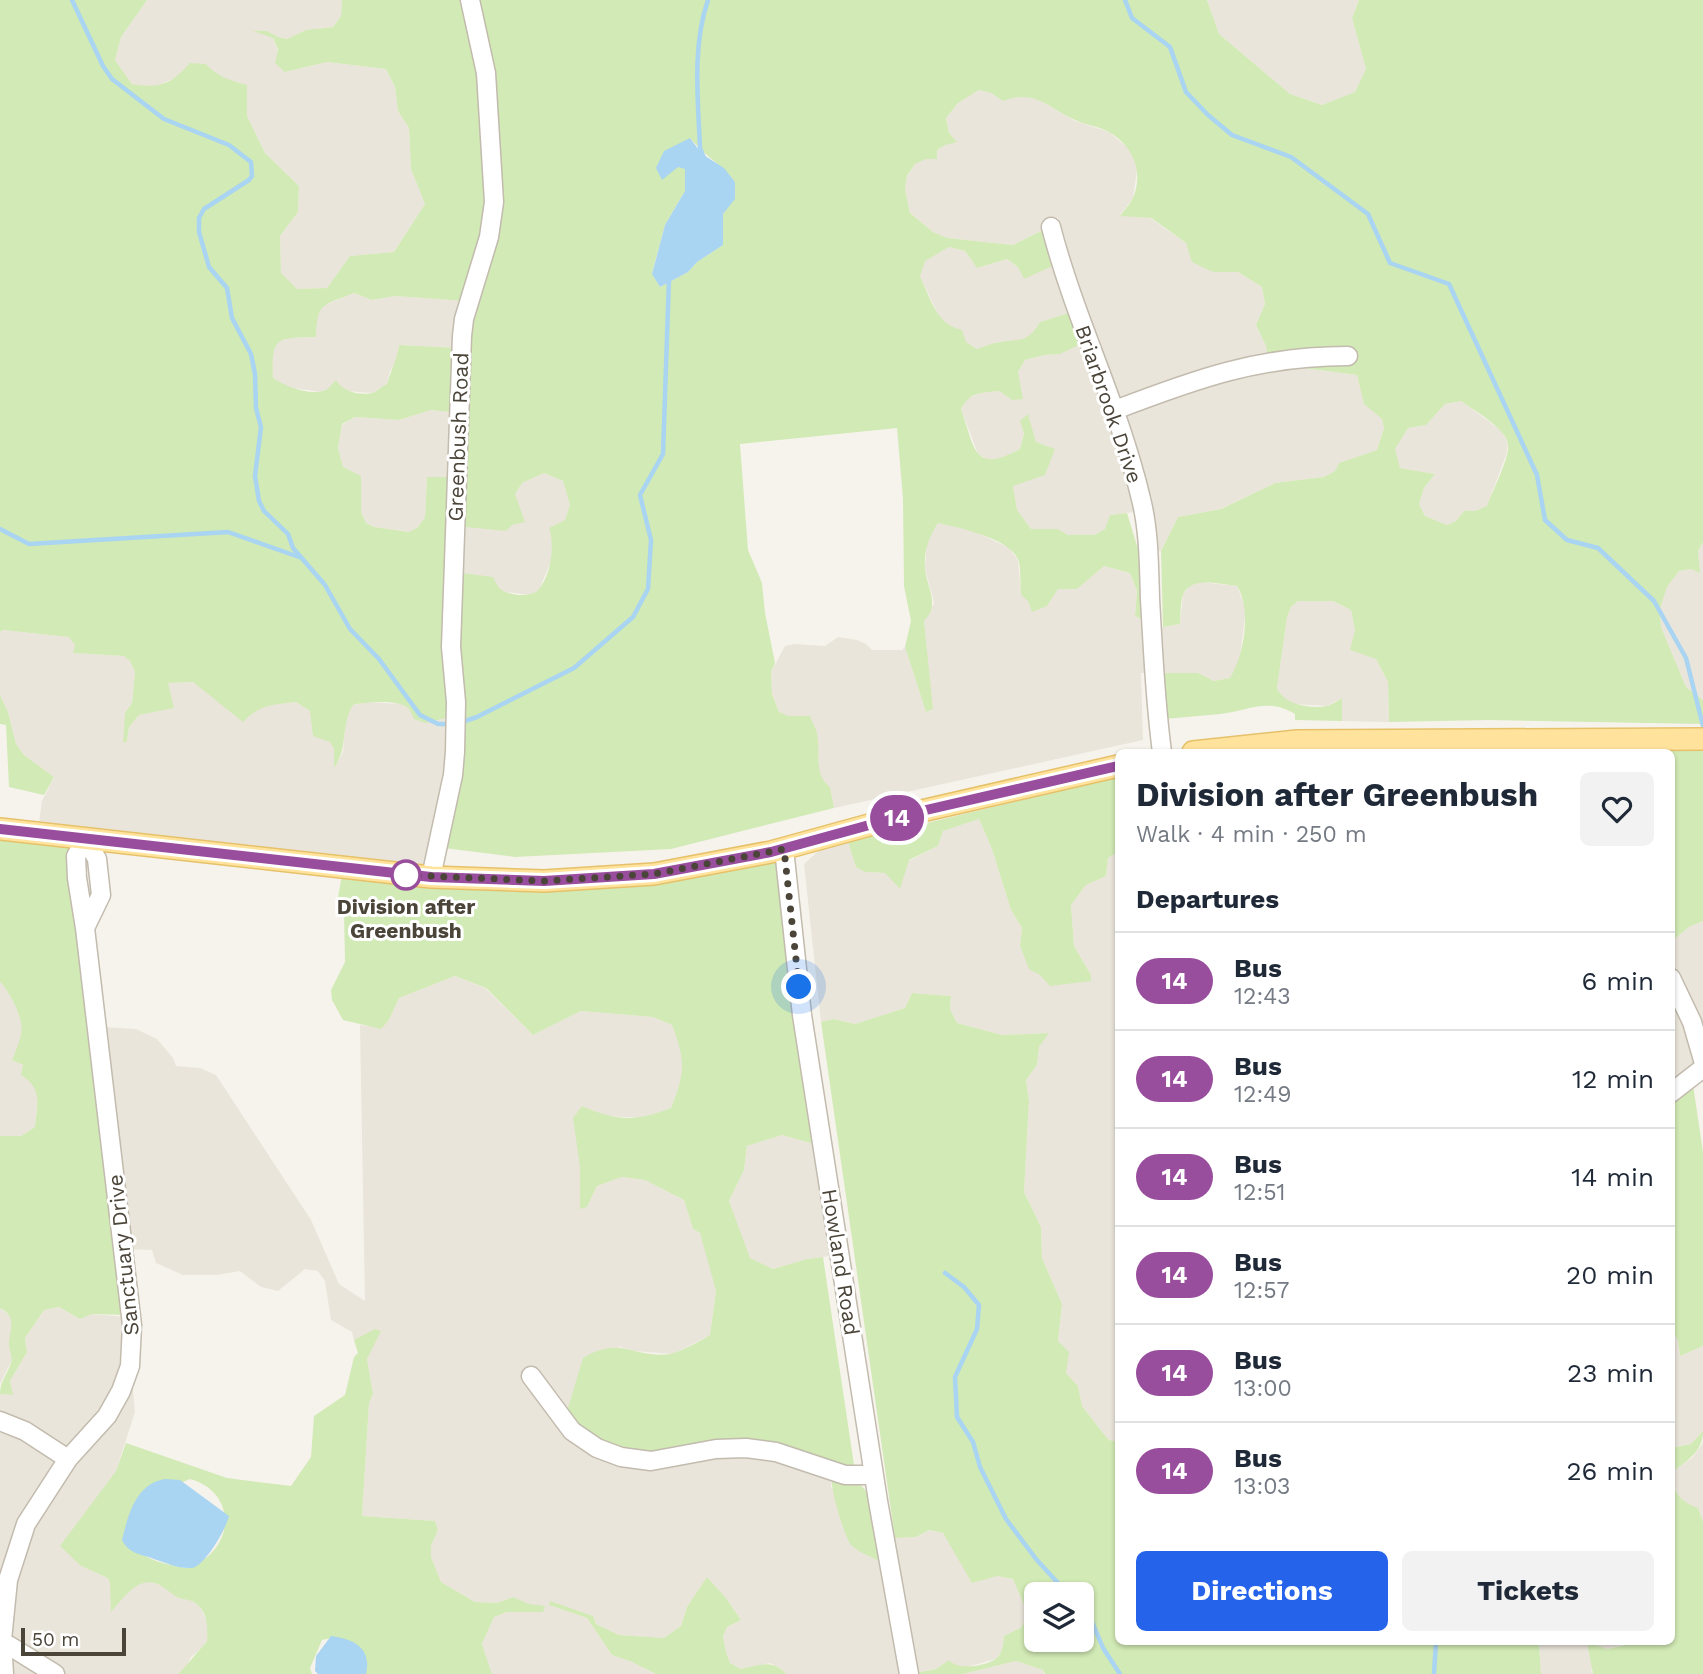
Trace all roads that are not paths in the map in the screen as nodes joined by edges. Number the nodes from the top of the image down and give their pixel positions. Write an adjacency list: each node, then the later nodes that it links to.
1 (470, 0): 13 (street, Greenbush Road)
2 (1051, 227): 4 (street, Briarbrook Drive)
3 (1348, 356): 4 (street)
4 (1115, 410): 7 (street, Briarbrook Drive)
5 (1703, 739): 6 (main road)
6 (1496, 746): 8 (main road)
7 (1162, 749)
8 (1221, 749)
9 (1115, 767): 12 (main road)
10 (0, 829): 11 (main road)
11 (86, 839): 13 (main road); 20 (street, Sanctuary Drive)
12 (784, 849): 13 (main road); 21 (street, Howland Road)
13 (431, 877)
14 (1675, 986): 15 (street)
15 (1703, 1060)
16 (1703, 1068): 17 (street)
17 (1675, 1090)
18 (531, 1376): 21 (street)
19 (0, 1421): 20 (street)
20 (68, 1459): 22 (street, Sanctuary Drive)
21 (874, 1475): 25 (street, Howland Road)
22 (1, 1640): 23 (street, Sanctuary Drive); 24 (street)
23 (4, 1674)
24 (55, 1674)
25 (909, 1674)

